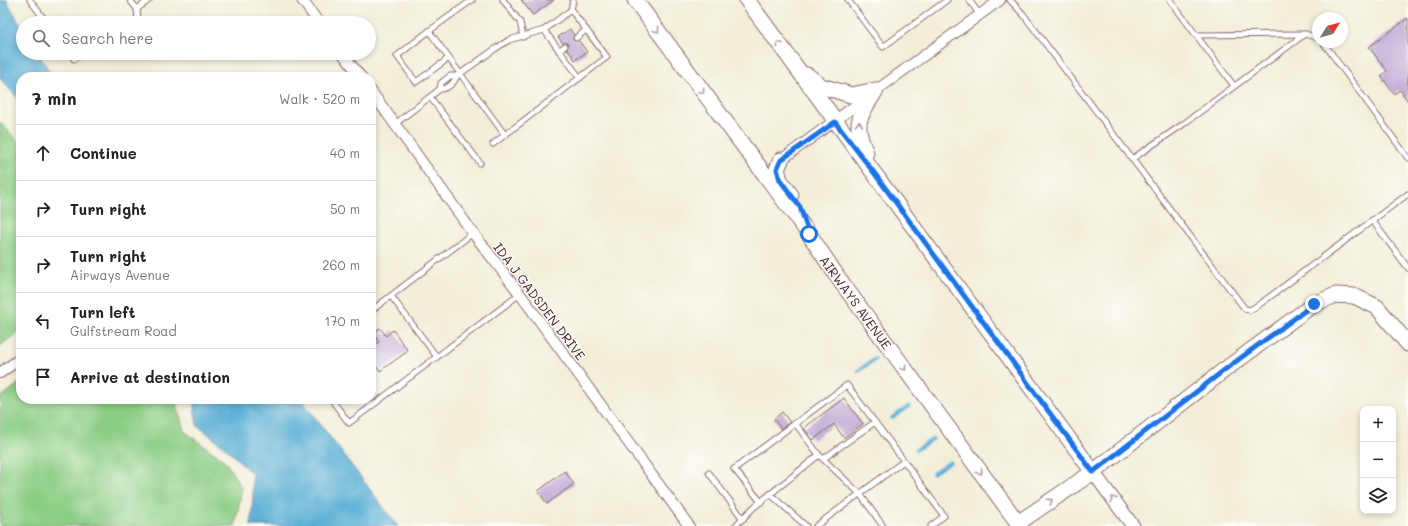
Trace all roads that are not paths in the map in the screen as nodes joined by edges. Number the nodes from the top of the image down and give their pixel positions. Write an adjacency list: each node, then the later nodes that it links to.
1 (30, 0): 19 (lane)
2 (130, 0): 16 (lane)
3 (149, 0): 16 (lane)
4 (302, 0): 21 (street)
5 (472, 0): 24 (lane)
6 (503, 0): 28 (lane)
7 (573, 0): 17 (lane)
8 (635, 0): 46 (main road, AIRWAYS AVENUE, one-way to 46)
9 (747, 0): 35 (main road, one-way to 9)
10 (848, 0): 11 (lane)
11 (947, 0)
12 (969, 0): 18 (lane)
13 (1000, 0): 18 (street)
14 (1010, 0): 49 (lane)
15 (1170, 0): 26 (lane)
16 (137, 10): 20 (lane)
17 (571, 10): 22 (lane); 23 (lane)
18 (980, 15): 40 (street)
19 (42, 16)
20 (138, 16)
21 (314, 16)
22 (544, 30): 28 (lane); 32 (lane)
23 (586, 30): 29 (lane); 38 (lane)
24 (429, 31): 33 (lane); 33 (lane)
25 (1305, 34): 26 (lane); 27 (lane); 39 (lane)
26 (1196, 36): 39 (lane)
27 (1312, 36)
28 (523, 37): 37 (lane)
29 (576, 38)
30 (565, 46): 32 (lane)
31 (1327, 48): 48 (lane)
32 (559, 51): 38 (lane)
33 (449, 58): 37 (lane)
34 (347, 60): 36 (street)
35 (797, 68): 40 (main road); 43 (main road)
36 (356, 72)
37 (459, 74): 41 (lane); 45 (lane)
38 (580, 78): 45 (lane)
39 (1234, 86): 49 (lane)
40 (876, 90): 43 (street); 52 (main road, one-way to 40)
41 (430, 97): 44 (lane); 51 (lane)
42 (376, 98): 44 (street, IDA J GADSDEN DRIVE)
43 (835, 122): 50 (street); 52 (main road)
44 (396, 124): 55 (street, IDA J GADSDEN DRIVE)
45 (505, 134): 47 (lane)
46 (740, 142): 50 (main road); 56 (main road, AIRWAYS AVENUE)
47 (493, 144)
48 (1408, 158)
49 (1132, 159): 54 (lane)
50 (781, 160): 56 (main road)
51 (480, 163)
52 (875, 174): 72 (main road)
53 (1408, 194): 54 (lane)
54 (1372, 220): 57 (lane)
55 (473, 233): 58 (street, IDA J GADSDEN DRIVE); 59 (lane)
56 (809, 234): 78 (main road, AIRWAYS AVENUE, one-way to 78)
57 (1408, 268)
58 (520, 294): 62 (lane); 79 (street, IDA J GADSDEN DRIVE)
59 (391, 296): 60 (lane); 62 (lane)
60 (376, 307)
61 (1408, 344): 72 (main road)
62 (437, 357): 65 (lane)
63 (16, 362): 64 (street)
64 (0, 373)
65 (376, 403)
66 (335, 404): 67 (lane)
67 (374, 404)
68 (875, 422): 69 (lane); 70 (lane); 71 (lane)
69 (795, 423): 70 (lane); 76 (lane)
70 (821, 457): 74 (lane); 75 (lane)
71 (904, 461): 75 (lane); 84 (lane)
72 (1093, 472): 78 (main road, one-way to 72); 85 (street, one-way to 72)
73 (709, 473): 77 (lane)
74 (770, 494): 76 (lane); 81 (lane)
75 (860, 494): 82 (lane); 83 (lane)
76 (761, 502): 77 (lane)
77 (743, 519): 80 (lane)
78 (1017, 525)
79 (689, 526)
80 (735, 526)
81 (806, 526)
82 (816, 526)
83 (883, 526)
84 (931, 526)
85 (1133, 526)

